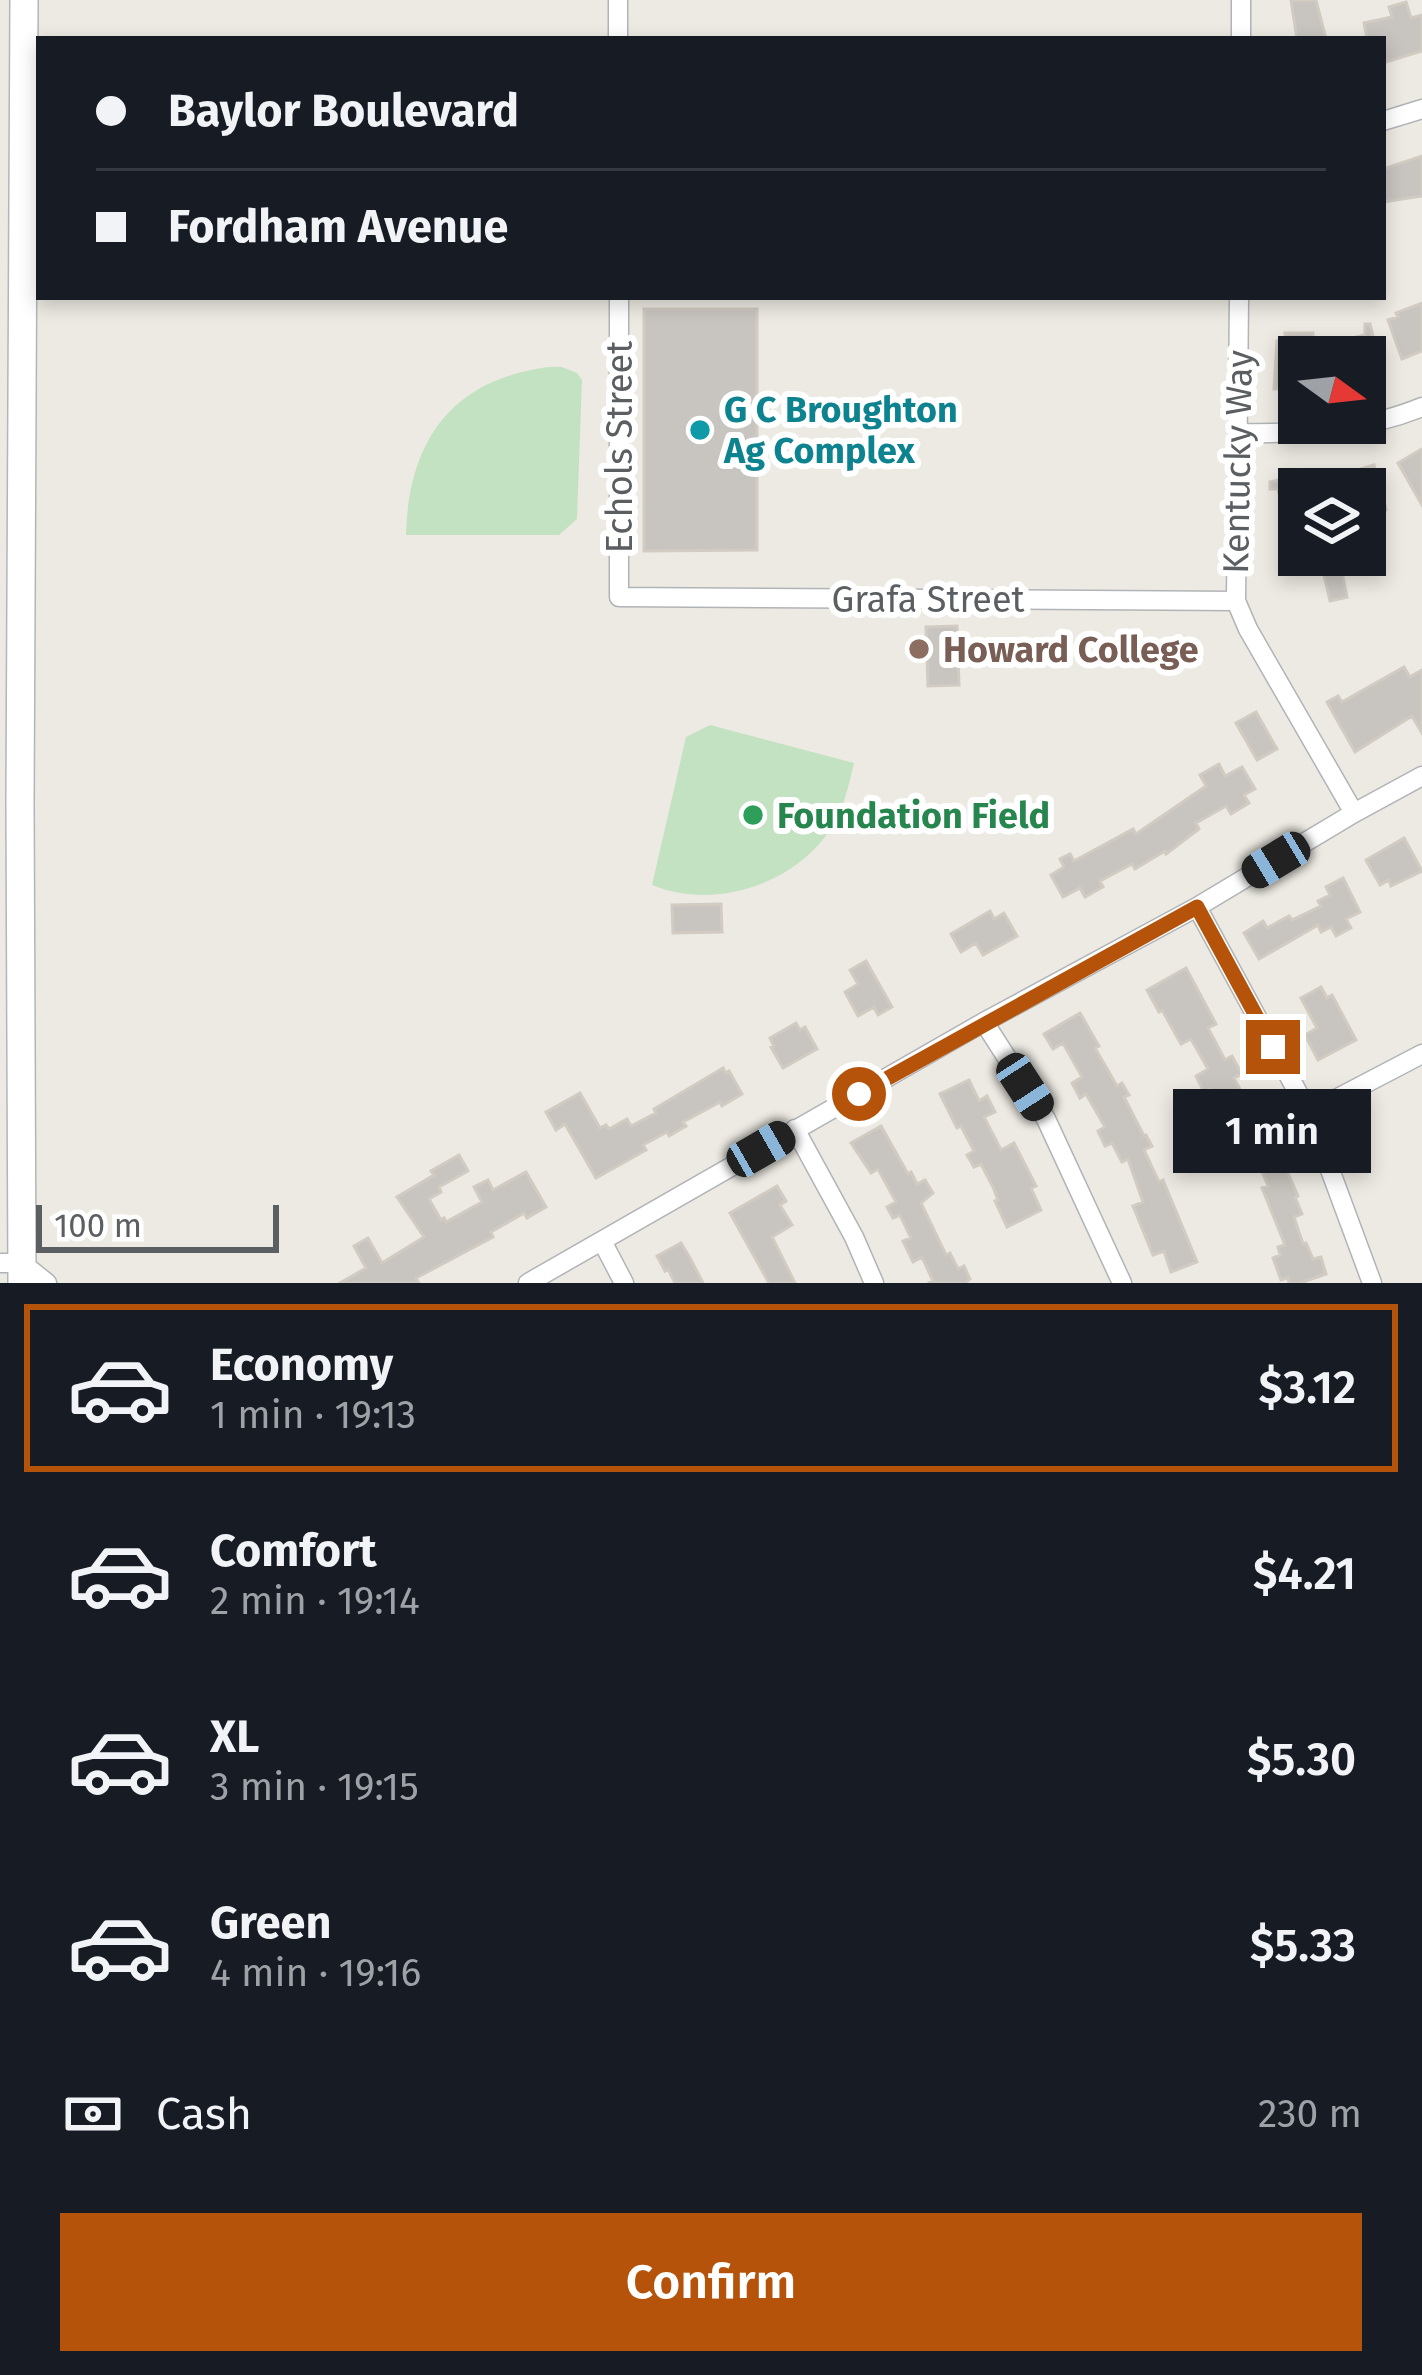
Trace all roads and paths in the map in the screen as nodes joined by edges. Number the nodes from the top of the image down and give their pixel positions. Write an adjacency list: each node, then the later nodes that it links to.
1 (24, 0): 6 (street)
2 (618, 0): 4 (street)
3 (1241, 0): 5 (street)
4 (618, 36)
5 (1241, 36)
6 (12, 106): 11 (street)
7 (1422, 109): 8 (street)
8 (1386, 120)
9 (619, 300): 15 (street, Echols Street)
10 (1239, 300): 13 (street, Kentucky Way)
11 (11, 339): 14 (street)
12 (1422, 407): 13 (street)
13 (1238, 433): 16 (street, Kentucky Way)
14 (11, 578): 18 (street)
15 (619, 597): 16 (street, Grafa Street)
16 (1236, 601): 19 (street, Kentucky Way)
17 (1422, 776): 19 (street)
18 (10, 802): 22 (street)
19 (1354, 813): 20 (street)
20 (1197, 907): 21 (street); 24 (street)
21 (985, 1022): 25 (street); 32 (street)
22 (10, 1036): 27 (street)
23 (1422, 1054): 24 (street)
24 (1309, 1114): 33 (street)
25 (795, 1130): 26 (street); 31 (street)
26 (602, 1241): 29 (street); 30 (street)
27 (14, 1270): 28 (street)
28 (46, 1283)
29 (528, 1283)
30 (624, 1283)
31 (874, 1283)
32 (1122, 1283)
33 (1372, 1283)

